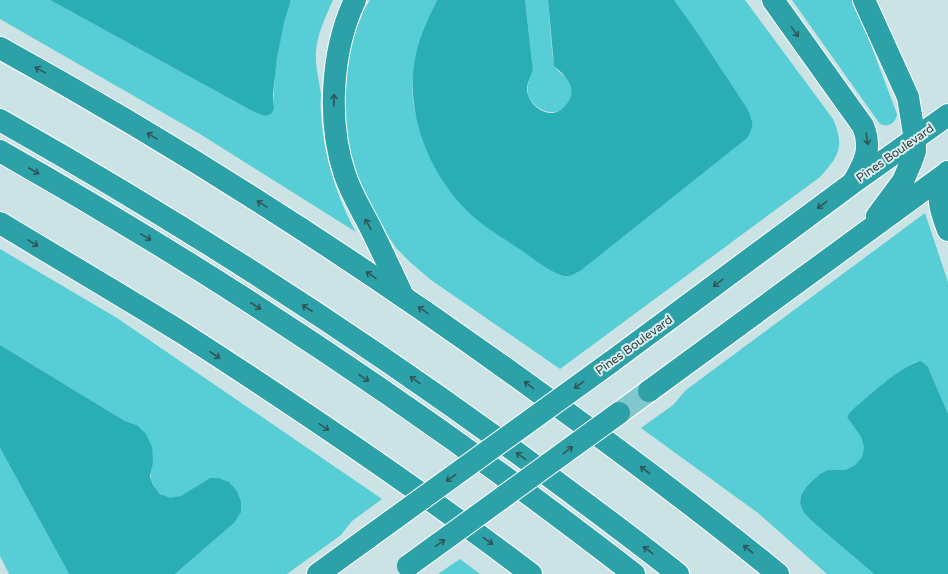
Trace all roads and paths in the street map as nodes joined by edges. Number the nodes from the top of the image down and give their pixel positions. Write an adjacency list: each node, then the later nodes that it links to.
1 (355, 0): 14 (highway, one-way to 1)
2 (773, 0): 10 (highway, one-way to 10)
3 (864, 0): 7 (highway)
4 (0, 48): 14 (highway, one-way to 4)
5 (948, 116): 7 (highway, Pines Boulevard)
6 (0, 120): 21 (highway, one-way to 6)
7 (915, 140): 10 (highway, Pines Boulevard); 13 (highway)
8 (0, 151): 20 (highway, one-way to 20)
9 (948, 172): 12 (highway); 13 (highway)
10 (854, 182): 18 (highway, Pines Boulevard, one-way to 18, bridge)
11 (0, 223): 19 (highway, one-way to 19)
12 (948, 230)
13 (861, 236): 15 (highway)
14 (403, 297): 22 (highway, one-way to 14)
15 (649, 391): 16 (main road)
16 (619, 413): 17 (highway, one-way to 16, bridge)
17 (403, 570)
18 (318, 574)
19 (531, 574)
20 (634, 574)
21 (678, 574)
22 (778, 574)

